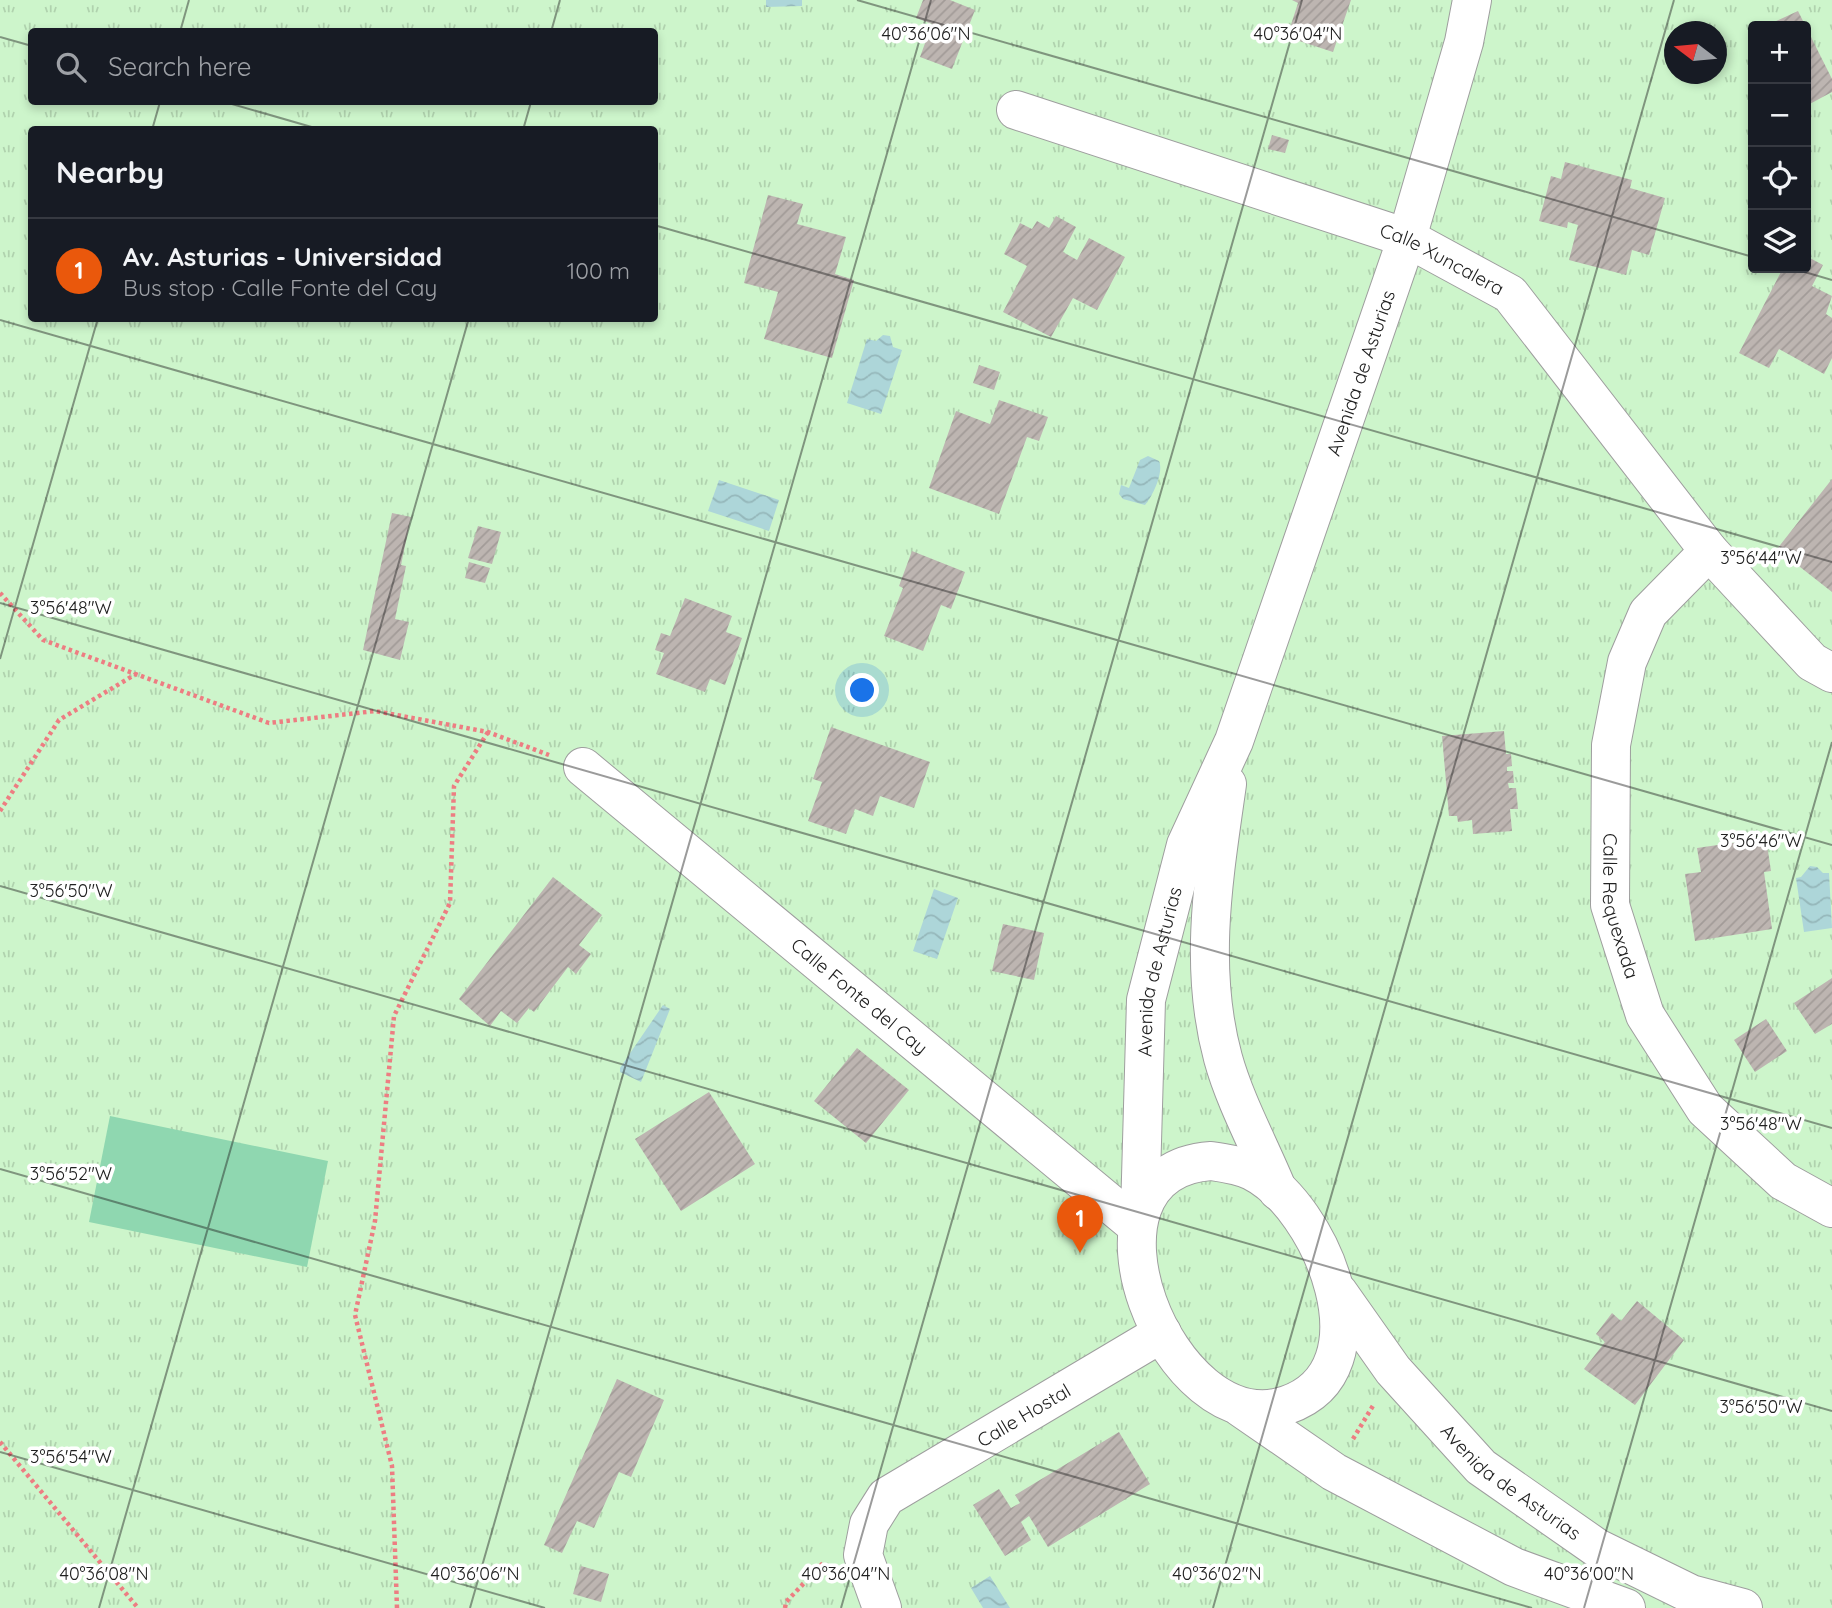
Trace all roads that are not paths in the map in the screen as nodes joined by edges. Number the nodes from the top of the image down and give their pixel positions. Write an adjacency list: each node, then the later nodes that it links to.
1 (1472, 0): 3 (street, Avenida de Asturias)
2 (1016, 110): 3 (street, Calle Xuncalera)
3 (1407, 238): 4 (street, Calle Xuncalera); 6 (street, Avenida de Asturias)
4 (1709, 551): 5 (street, Calle Xuncalera); 9 (street, Calle Requexada)
5 (1832, 673)
6 (1234, 740): 8 (street, Avenida de Asturias); 10 (street, Avenida de Asturias)
7 (583, 767): 10 (street, Calle Fonte del Cay)
8 (1278, 1191): 10 (street); 11 (street)
9 (1832, 1208)
10 (1139, 1219): 12 (street)
11 (1333, 1285): 13 (street); 16 (street, Avenida de Asturias)
12 (1162, 1333): 13 (street); 14 (street, Calle Hostal)
13 (1241, 1407): 15 (street)
14 (882, 1608)
15 (1626, 1608)
16 (1743, 1608)

